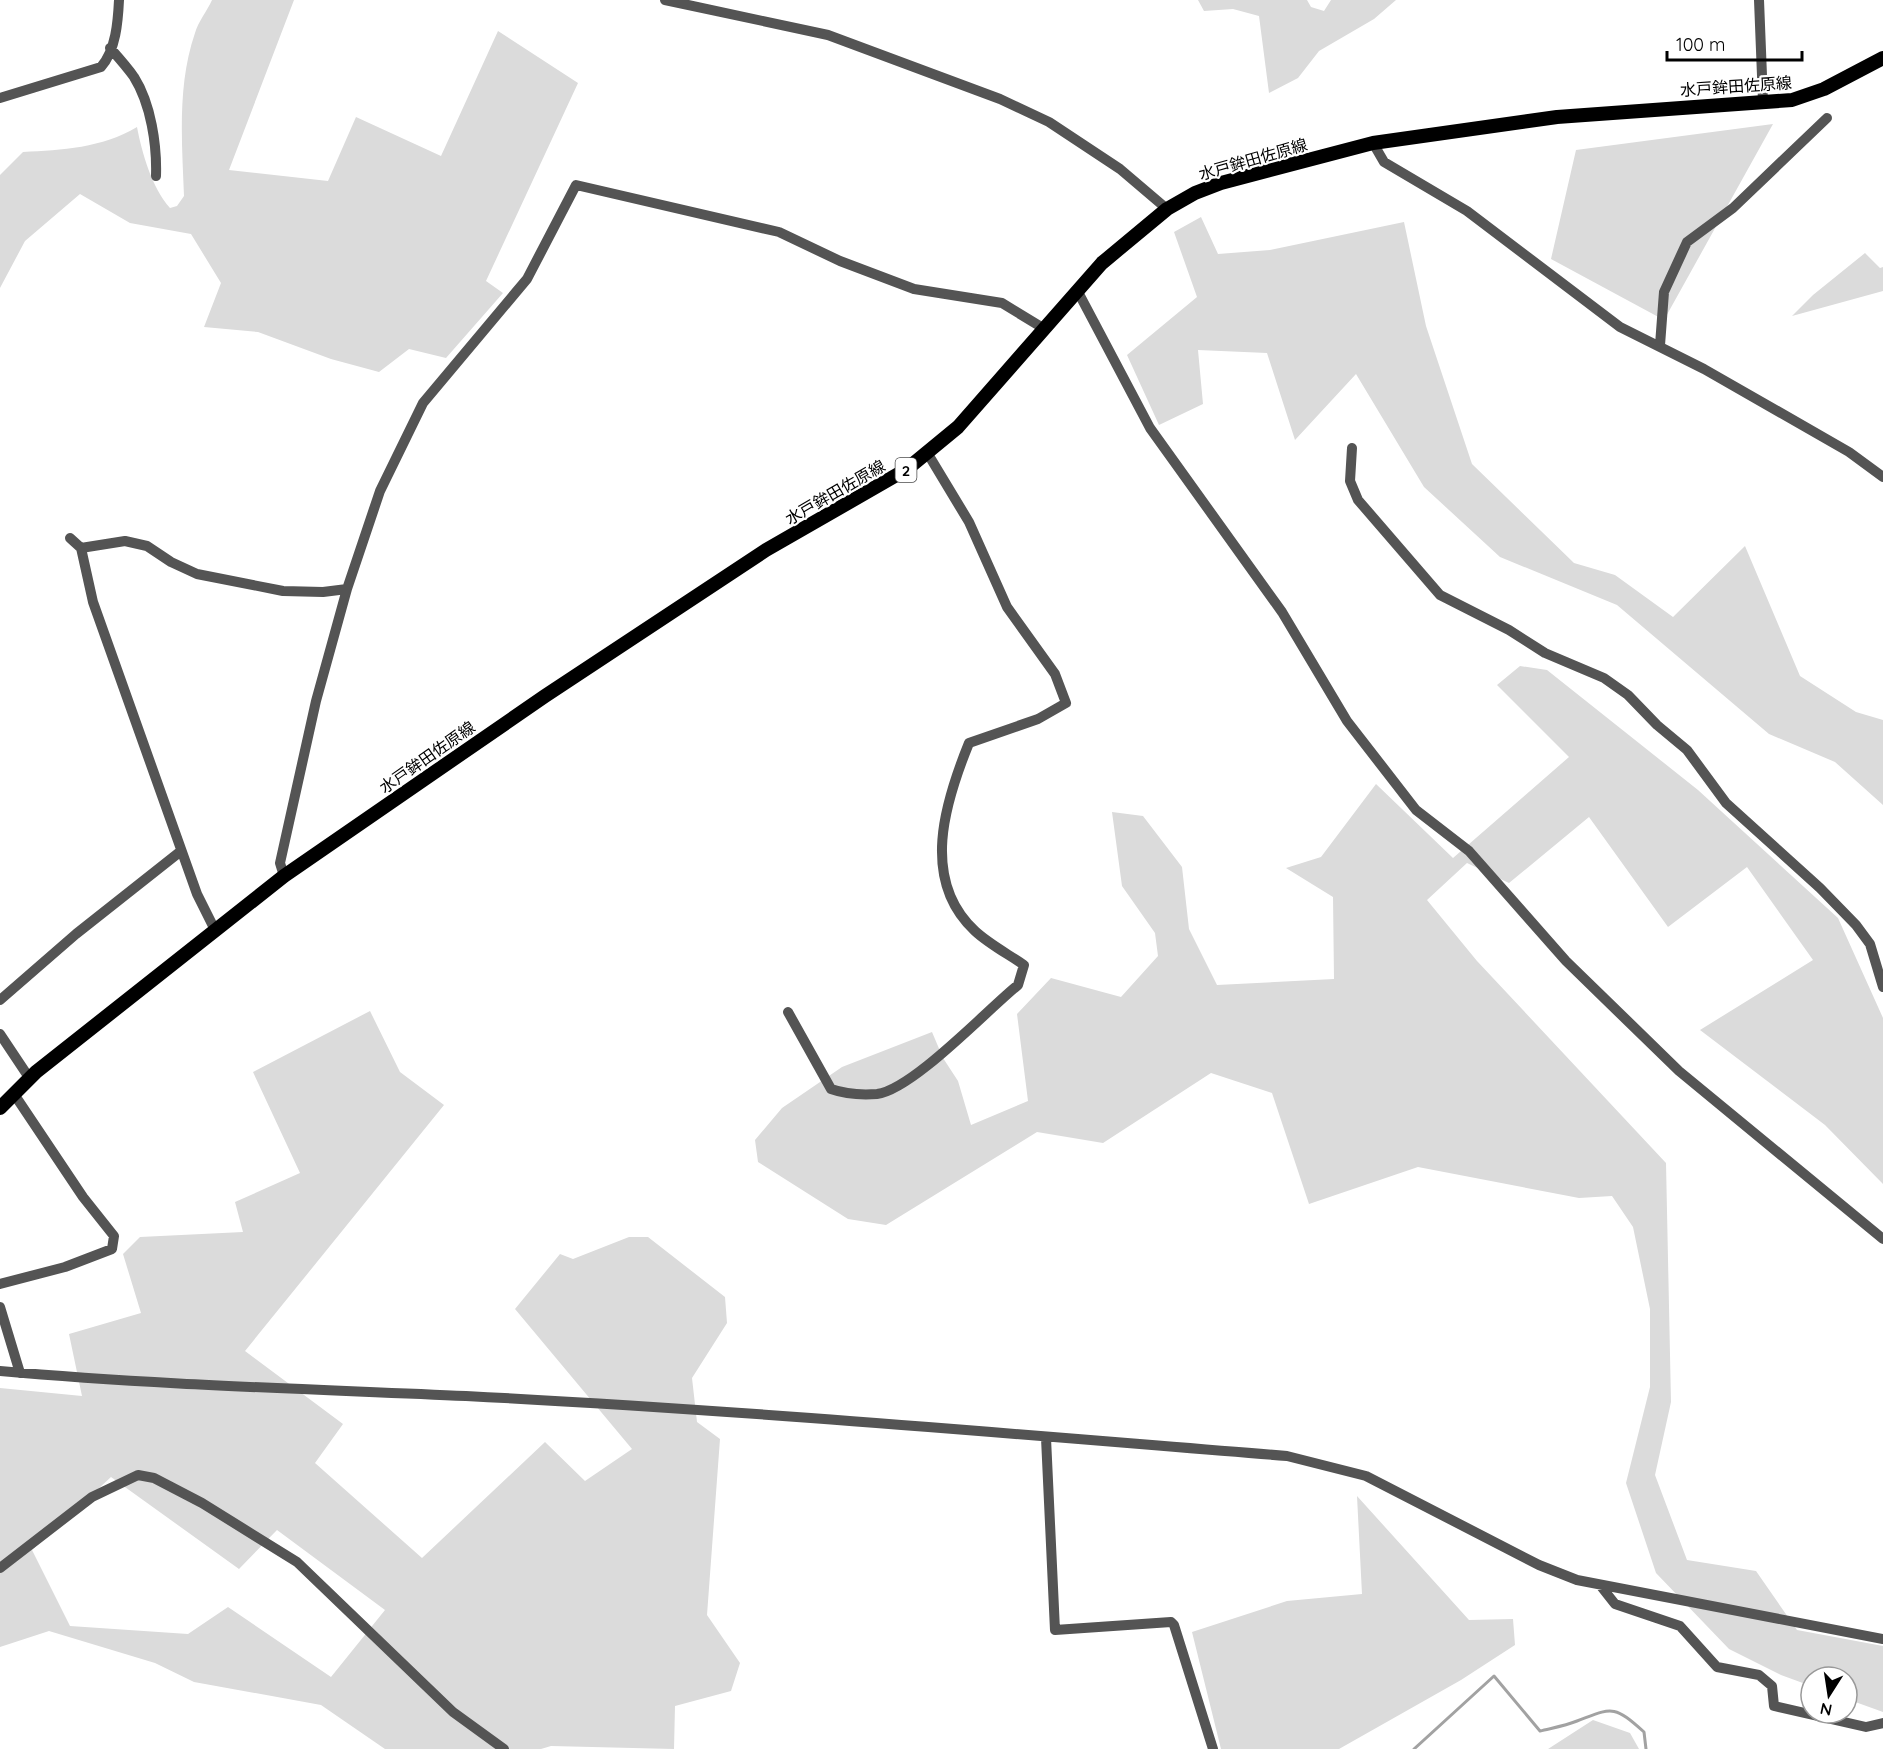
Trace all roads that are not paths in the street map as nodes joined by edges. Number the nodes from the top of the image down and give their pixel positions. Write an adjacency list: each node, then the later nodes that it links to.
1 (119, 0): 4 (street)
2 (665, 0): 11 (street)
3 (1759, 0): 7 (street)
4 (111, 48): 6 (street); 10 (street)
5 (1883, 58): 7 (main road, 水戸鉾田佐原線 / 2)
6 (0, 98)
7 (1763, 101): 9 (main road, 水戸鉾田佐原線 / 2)
8 (1827, 118): 14 (street)
9 (1373, 142): 11 (main road, 水戸鉾田佐原線 / 2); 14 (street)
10 (156, 176)
11 (1167, 209): 12 (main road, 水戸鉾田佐原線 / 2)
12 (1077, 290): 13 (main road, 水戸鉾田佐原線 / 2); 31 (street)
13 (1044, 328): 16 (main road, 水戸鉾田佐原線 / 2); 20 (street)
14 (1660, 345): 17 (street)
15 (1352, 448): 24 (street)
16 (928, 454): 22 (main road, 水戸鉾田佐原線 / 2); 26 (street)
17 (1883, 477)
18 (70, 538): 19 (street)
19 (81, 548): 20 (street); 21 (street)
20 (347, 589): 22 (street)
21 (181, 851): 23 (street); 25 (street)
22 (284, 876): 23 (main road, 水戸鉾田佐原線 / 2)
23 (215, 930): 28 (main road, 水戸鉾田佐原線 / 2)
24 (1883, 987)
25 (0, 1000)
26 (788, 1012)
27 (0, 1034): 28 (street)
28 (30, 1078): 29 (main road, 水戸鉾田佐原線 / 2)
29 (14, 1094): 30 (main road, 水戸鉾田佐原線 / 2); 32 (street)
30 (0, 1108)
31 (1883, 1239)
32 (0, 1284)
33 (0, 1307): 35 (street)
34 (0, 1371): 35 (street)
35 (20, 1373): 36 (street)
36 (1046, 1438): 38 (street); 42 (street)
37 (0, 1569): 41 (street)
38 (1600, 1584): 39 (street); 40 (street)
39 (1883, 1638)
40 (1883, 1723)
41 (504, 1749)
42 (1213, 1749)

